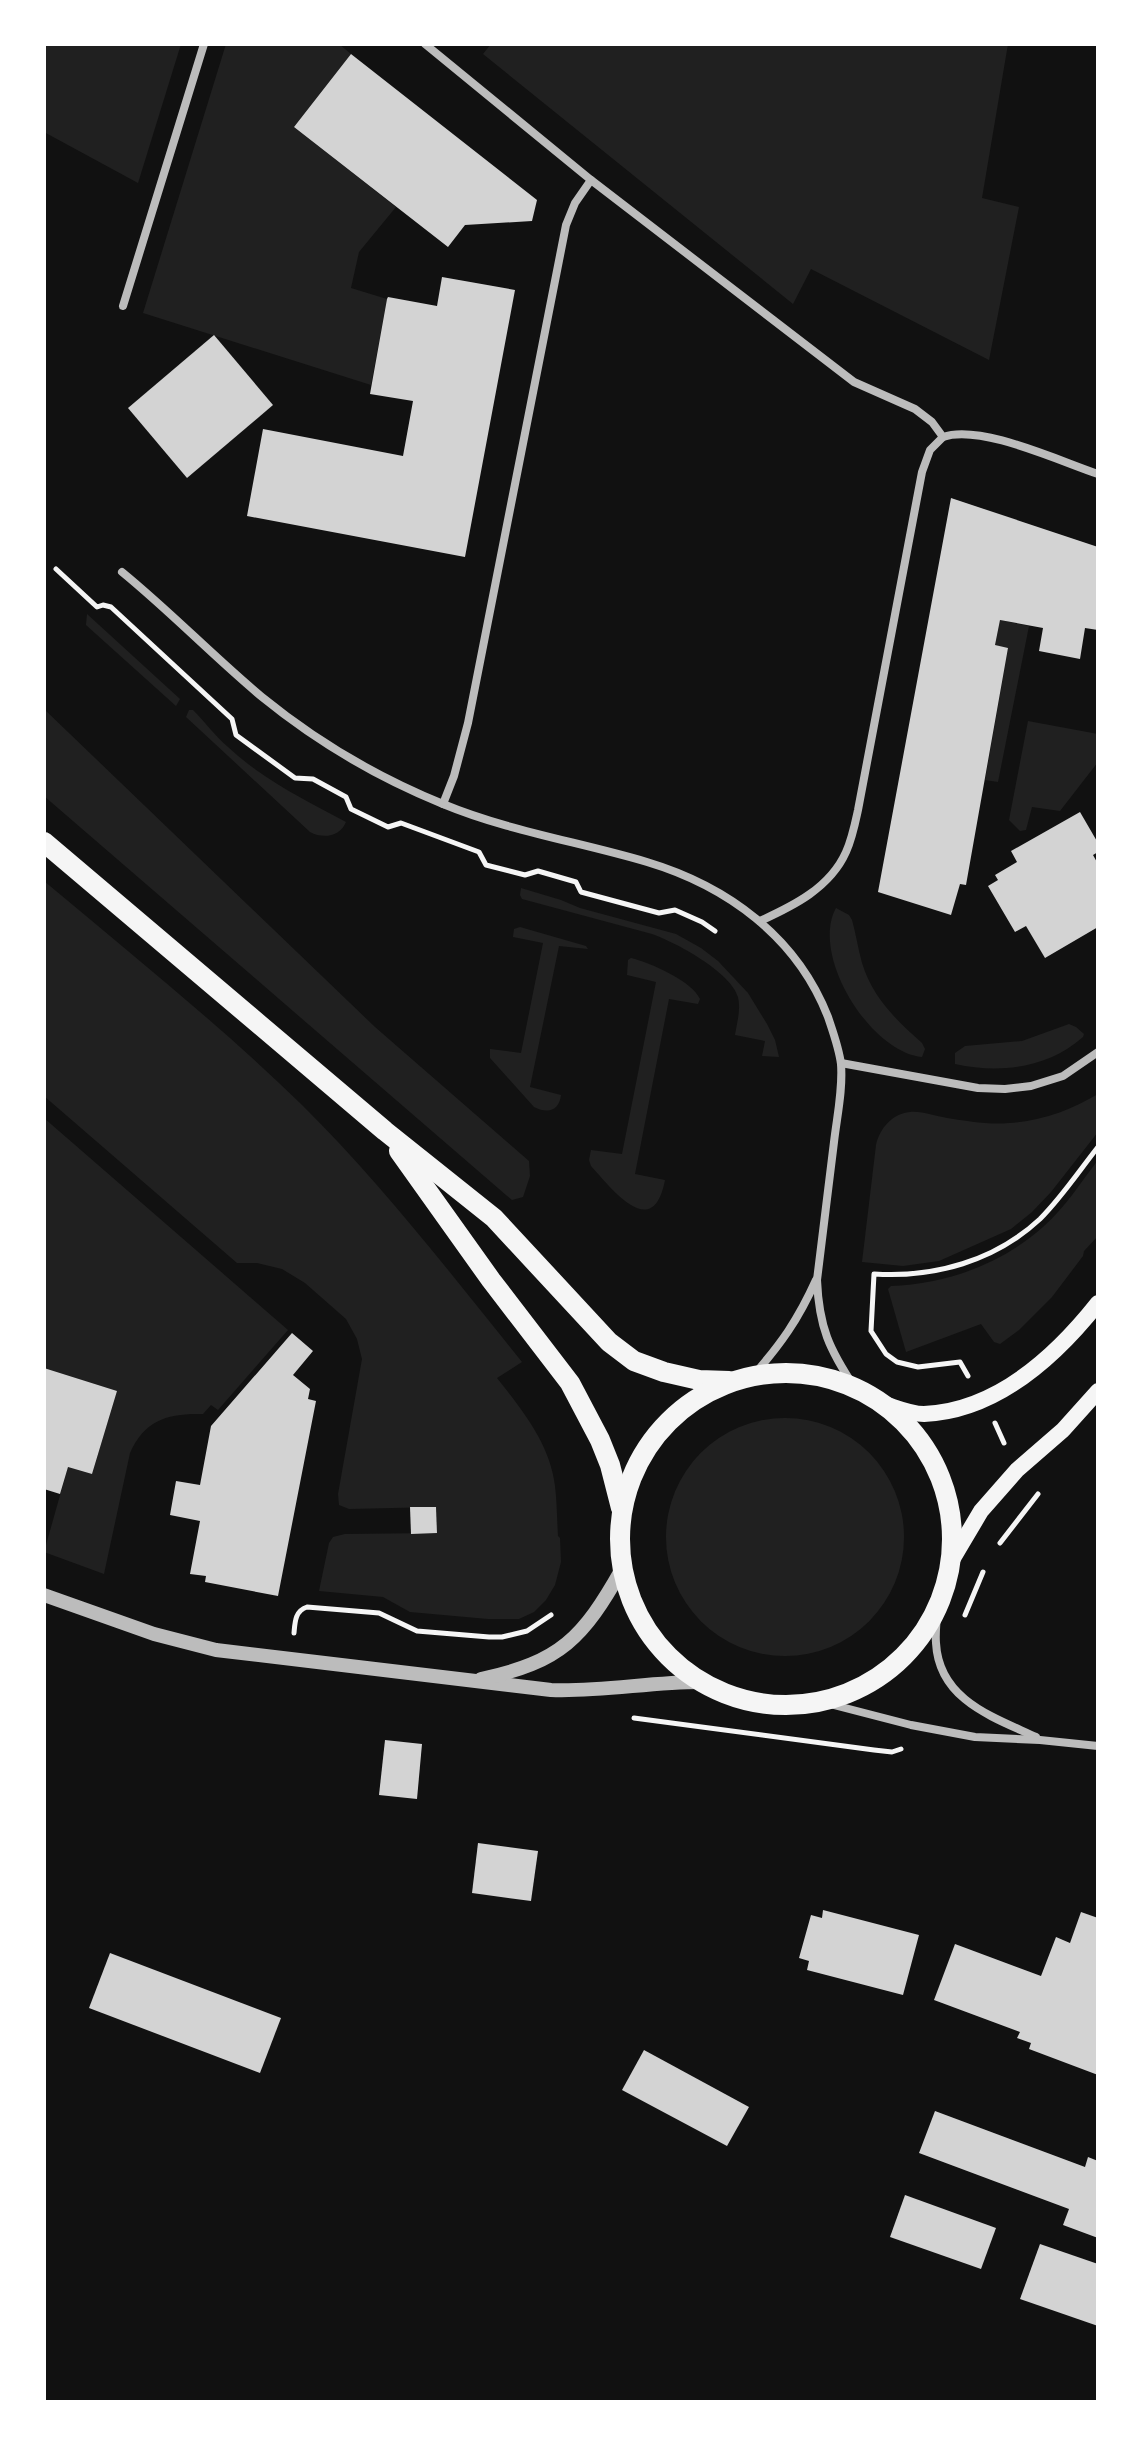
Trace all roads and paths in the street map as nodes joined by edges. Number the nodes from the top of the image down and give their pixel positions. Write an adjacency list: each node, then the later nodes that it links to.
1 (204, 44): 4 (street)
2 (425, 44): 3 (street)
3 (591, 180): 5 (street); 9 (street)
4 (123, 306)
5 (943, 437): 6 (street); 11 (street)
6 (1098, 474)
7 (56, 569): 12 (path)
8 (122, 572): 9 (street)
9 (443, 804): 11 (street)
10 (44, 842): 15 (main road)
11 (760, 921): 14 (street)
12 (715, 931)
13 (1098, 1052): 14 (street)
14 (841, 1063): 17 (street)
15 (385, 1131): 19 (main road); 25 (main road)
16 (1098, 1147): 22 (path)
17 (817, 1280): 19 (street); 20 (street)
18 (1098, 1303): 22 (main road)
19 (744, 1379): 20 (main road); 25 (main road)
20 (855, 1388): 23 (main road)
21 (1098, 1391): 24 (main road)
22 (983, 1401): 23 (main road); 24 (path)
23 (881, 1403): 27 (main road)
24 (1017, 1470): 26 (path); 27 (main road)
25 (622, 1511): 29 (main road)
26 (998, 1545)
27 (952, 1560): 31 (main road)
28 (985, 1567): 33 (path)
29 (622, 1569): 35 (street); 36 (main road)
30 (44, 1595): 35 (street)
31 (937, 1611): 37 (main road); 39 (street)
32 (552, 1614): 34 (path)
33 (964, 1619)
34 (295, 1624)
35 (474, 1680): 36 (street)
36 (700, 1682): 37 (main road)
37 (822, 1702): 39 (street)
38 (626, 1717): 40 (path)
39 (1040, 1740): 41 (street)
40 (907, 1744)
41 (1098, 1746)

